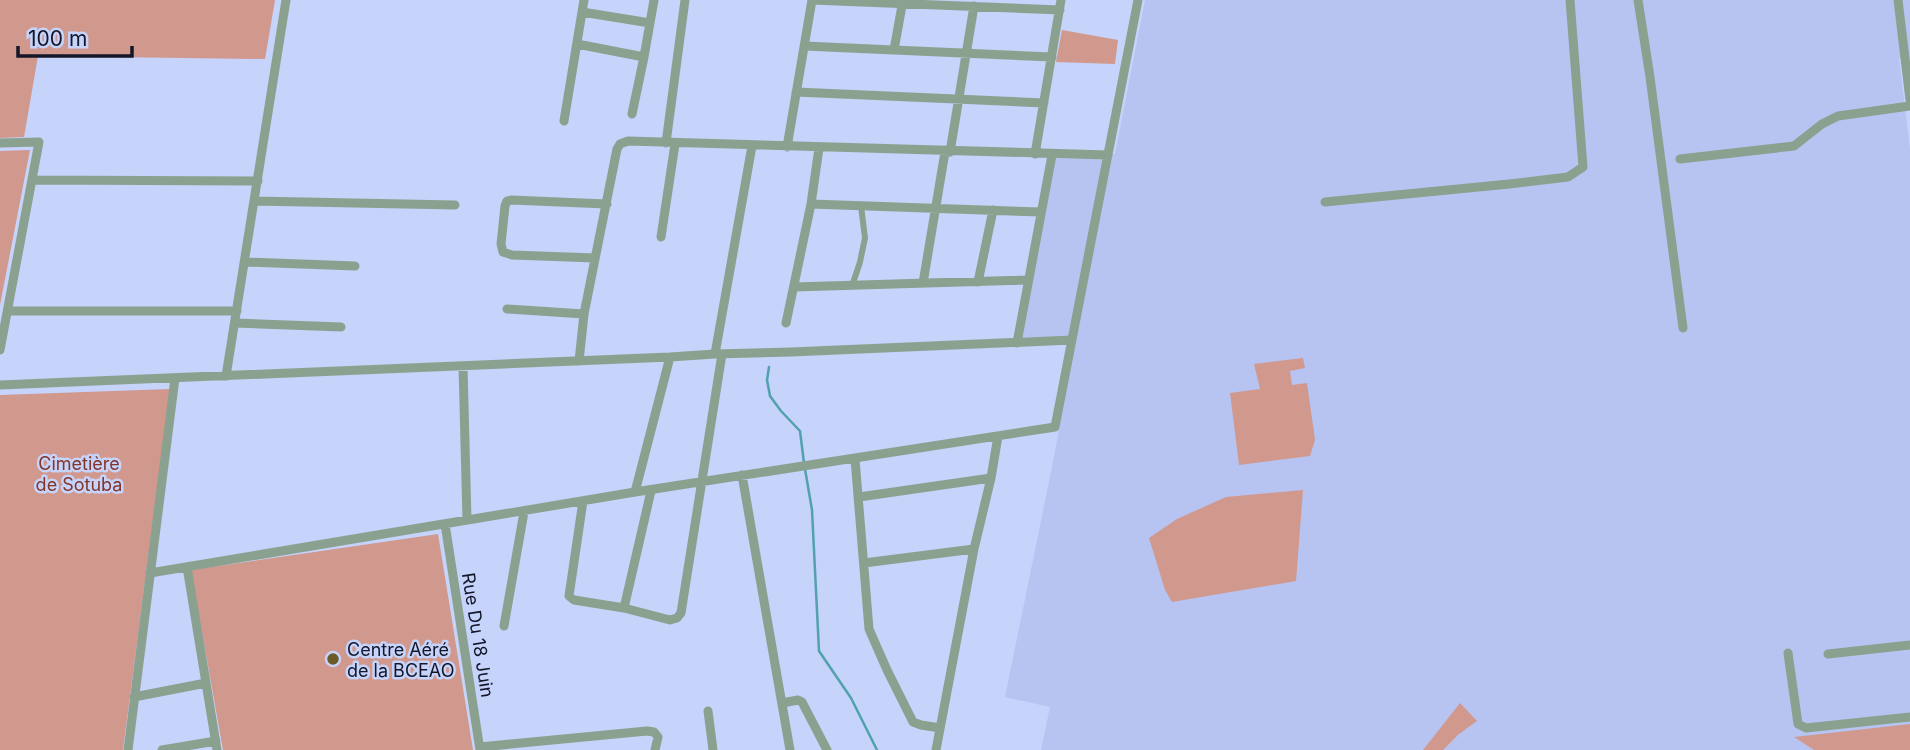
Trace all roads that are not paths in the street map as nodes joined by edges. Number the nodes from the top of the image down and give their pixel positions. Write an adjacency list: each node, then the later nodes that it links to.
1 (286, 0): 40 (street)
2 (584, 0): 13 (street)
3 (654, 0): 14 (street)
4 (685, 0): 30 (street)
5 (812, 0): 10 (street); 16 (street)
6 (1138, 0): 37 (street)
7 (1570, 0): 42 (street)
8 (1638, 0): 66 (street)
9 (1898, 0): 21 (street)
10 (903, 2): 12 (street); 17 (street)
11 (1060, 5): 12 (street); 20 (street)
12 (974, 6): 18 (street)
13 (582, 12): 14 (street); 15 (street)
14 (650, 23): 19 (street)
15 (576, 44): 19 (street); 28 (street)
16 (804, 46): 17 (street); 22 (street)
17 (894, 51): 18 (street)
18 (966, 53): 20 (street); 23 (street)
19 (644, 57): 27 (street)
20 (1052, 57): 25 (street)
21 (1908, 60): 24 (street)
22 (796, 92): 23 (street); 32 (street)
23 (958, 99): 25 (street); 34 (street)
24 (1910, 100)
25 (1044, 103): 35 (street)
26 (1910, 106): 38 (street)
27 (632, 114)
28 (564, 121)
29 (0, 144): 39 (street)
30 (670, 144): 31 (street); 43 (street); 50 (street)
31 (752, 146): 32 (street); 70 (street)
32 (787, 147): 33 (street)
33 (819, 148): 34 (street); 44 (street)
34 (948, 152): 35 (street); 47 (street)
35 (1035, 154): 36 (street)
36 (1052, 155): 37 (street); 49 (street)
37 (1108, 155): 67 (street)
38 (1680, 159)
39 (32, 180): 40 (street); 60 (street)
40 (258, 181): 41 (street)
41 (254, 201): 45 (street); 52 (street)
42 (1325, 202)
43 (607, 204): 51 (street); 51 (street)
44 (811, 204): 46 (street); 58 (street)
45 (455, 205)
46 (861, 206): 47 (street); 57 (street)
47 (935, 208): 48 (street); 56 (street)
48 (993, 210): 49 (street); 55 (street)
49 (1041, 212): 54 (street)
50 (661, 237)
51 (595, 258): 62 (street)
52 (245, 262): 53 (street); 61 (street)
53 (355, 266)
54 (1028, 280): 55 (street); 68 (street)
55 (978, 282): 56 (street)
56 (923, 283): 57 (street)
57 (852, 286): 58 (street)
58 (794, 287): 64 (street)
59 (507, 309): 62 (street)
60 (8, 311): 61 (street); 69 (street)
61 (237, 311): 63 (street)
62 (584, 314): 72 (street)
63 (235, 323): 65 (street); 74 (street)
64 (786, 323)
65 (341, 327)
66 (1683, 328)
67 (1072, 340): 68 (street); 77 (street)
68 (1017, 343): 70 (street)
69 (0, 350)
70 (718, 354): 71 (street); 81 (street)
71 (670, 358): 72 (street); 83 (street)
72 (579, 361): 73 (street)
73 (463, 366): 74 (street); 87 (street)
74 (226, 376): 75 (street)
75 (175, 378): 76 (street); 92 (street)
76 (0, 385)
77 (998, 436): 78 (street); 80 (street)
78 (855, 459): 79 (street); 84 (street)
79 (742, 475): 81 (street); 100 (street)
80 (991, 478): 84 (street); 89 (street)
81 (702, 482): 82 (street); 93 (street)
82 (651, 491): 83 (street); 93 (street)
83 (635, 492): 85 (street)
84 (859, 497): 90 (street)
85 (583, 501): 86 (street); 93 (street)
86 (524, 512): 87 (street); 94 (street)
87 (467, 520): 88 (street)
88 (445, 524): 91 (street); 105 (street, Rue Du 18 Juin)
89 (974, 549): 90 (street); 103 (street)
90 (864, 563): 103 (street)
91 (187, 567): 92 (street); 98 (street)
92 (150, 573): 99 (street)
93 (624, 608)
94 (504, 626)
95 (1910, 645): 97 (street)
96 (1788, 653): 102 (street)
97 (1828, 654)
98 (206, 683): 99 (street); 104 (street)
99 (134, 697): 106 (street)
100 (782, 703): 110 (street); 111 (street)
101 (708, 711): 109 (street)
102 (1910, 717)
103 (940, 728): 112 (street)
104 (216, 746): 107 (street)
105 (480, 748): 108 (street)
106 (128, 750)
107 (162, 750)
108 (655, 750)
109 (713, 750)
110 (790, 750)
111 (827, 750)
112 (936, 750)

